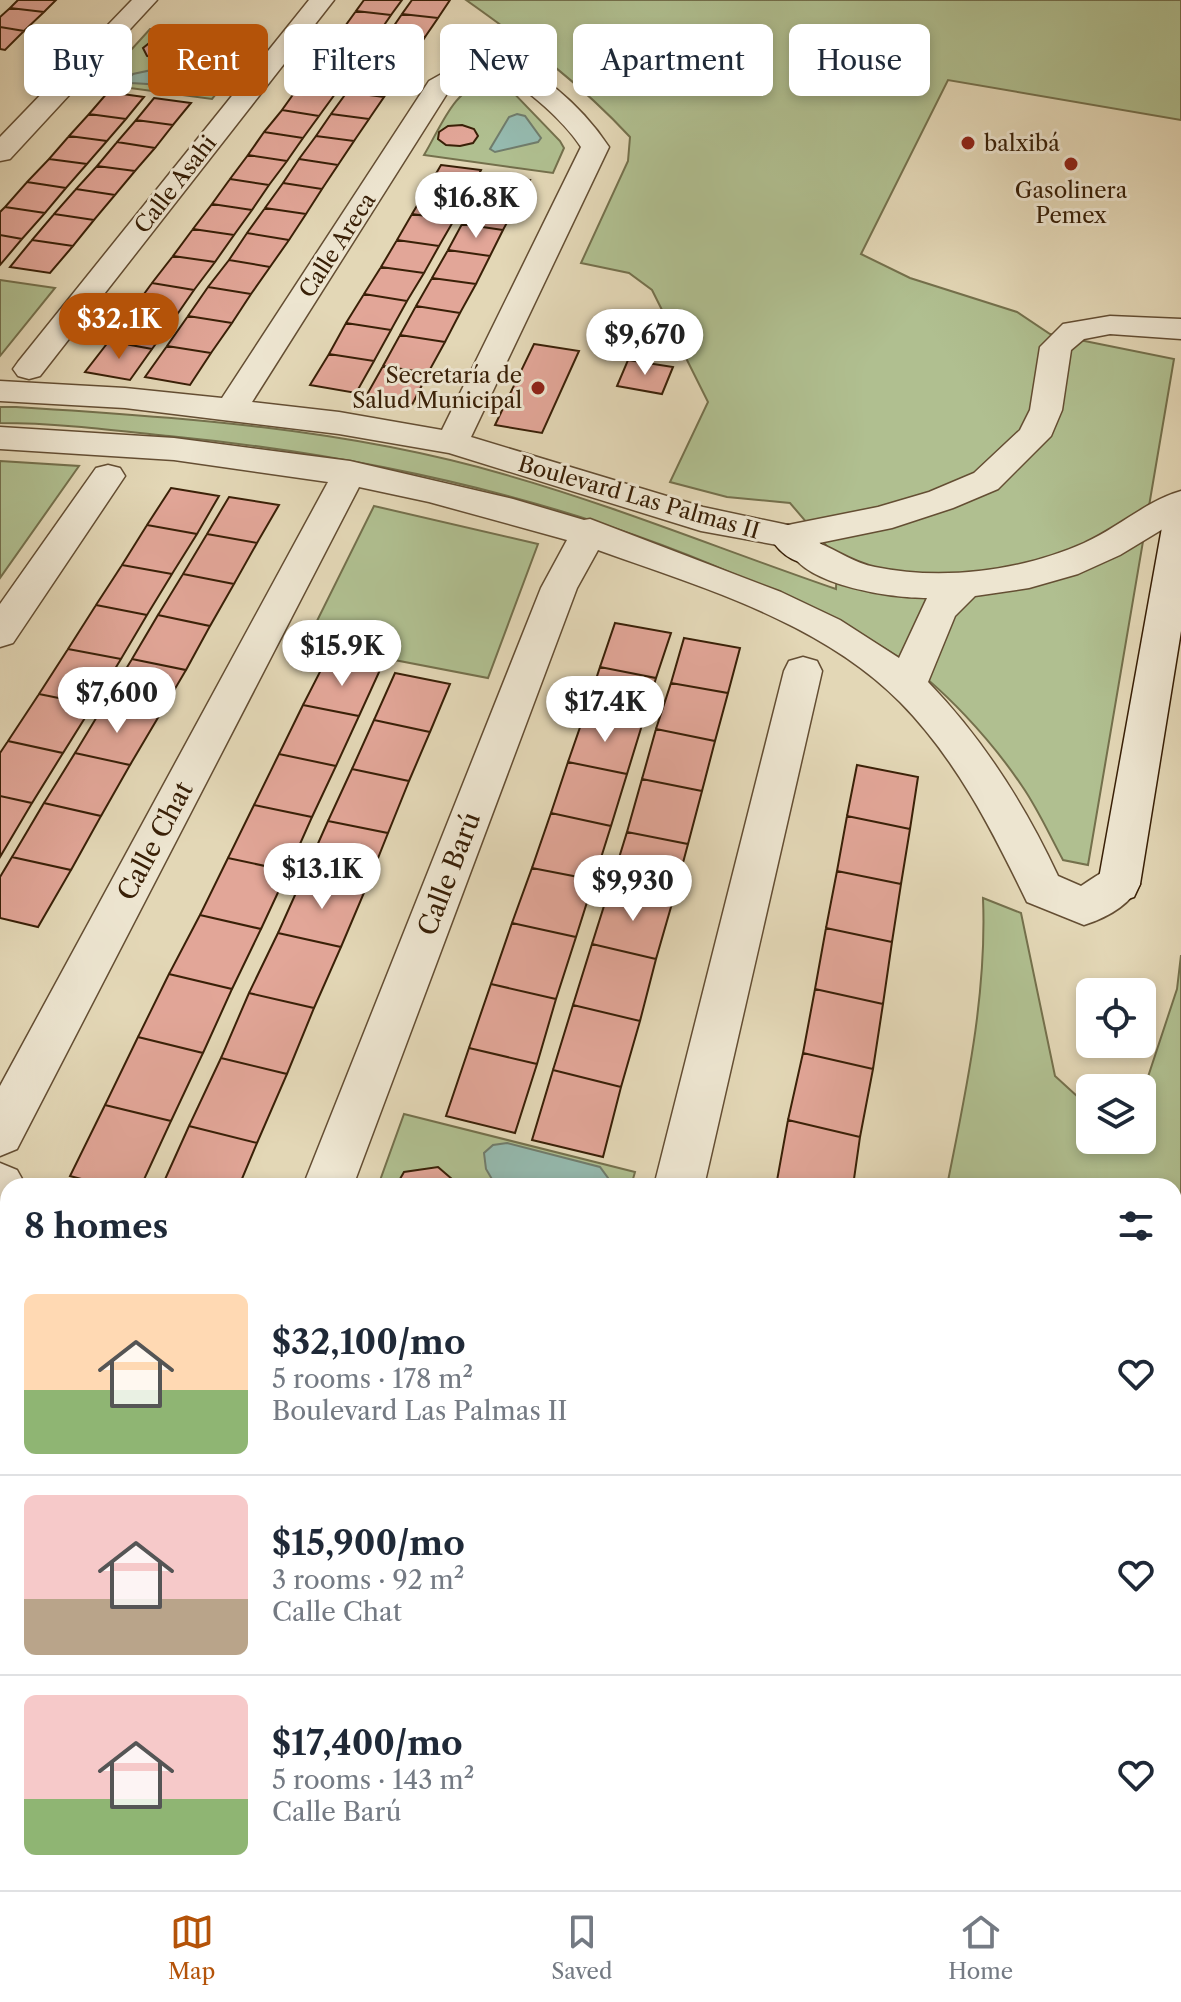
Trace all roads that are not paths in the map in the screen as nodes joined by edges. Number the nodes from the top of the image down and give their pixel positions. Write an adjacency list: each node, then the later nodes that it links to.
1 (145, 0): 3 (street)
2 (322, 0): 5 (street, Calle Asahi)
3 (0, 153)
4 (1181, 329): 14 (street, Boulevard Las Palmas II)
5 (29, 369)
6 (0, 391): 7 (street, Boulevard Las Palmas II)
7 (237, 400): 8 (street, Boulevard Las Palmas II); 8 (street, Calle Areca)
8 (455, 435): 14 (street, Boulevard Las Palmas II)
9 (0, 438): 11 (street, Boulevard Las Palmas II)
10 (108, 476): 17 (street)
11 (341, 490): 15 (street, Boulevard Las Palmas II); 20 (street, Calle Chat)
12 (1181, 503): 16 (street, Boulevard Las Palmas II)
13 (1181, 522): 19 (street, Boulevard Las Palmas II)
14 (798, 545): 16 (street, Boulevard Las Palmas II)
15 (582, 548): 19 (street, Boulevard Las Palmas II); 21 (street, Calle Barú)
16 (966, 583): 19 (street)
17 (0, 633)
18 (803, 671): 22 (street)
19 (907, 685)
20 (0, 1133)
21 (331, 1178)
22 (681, 1178)

